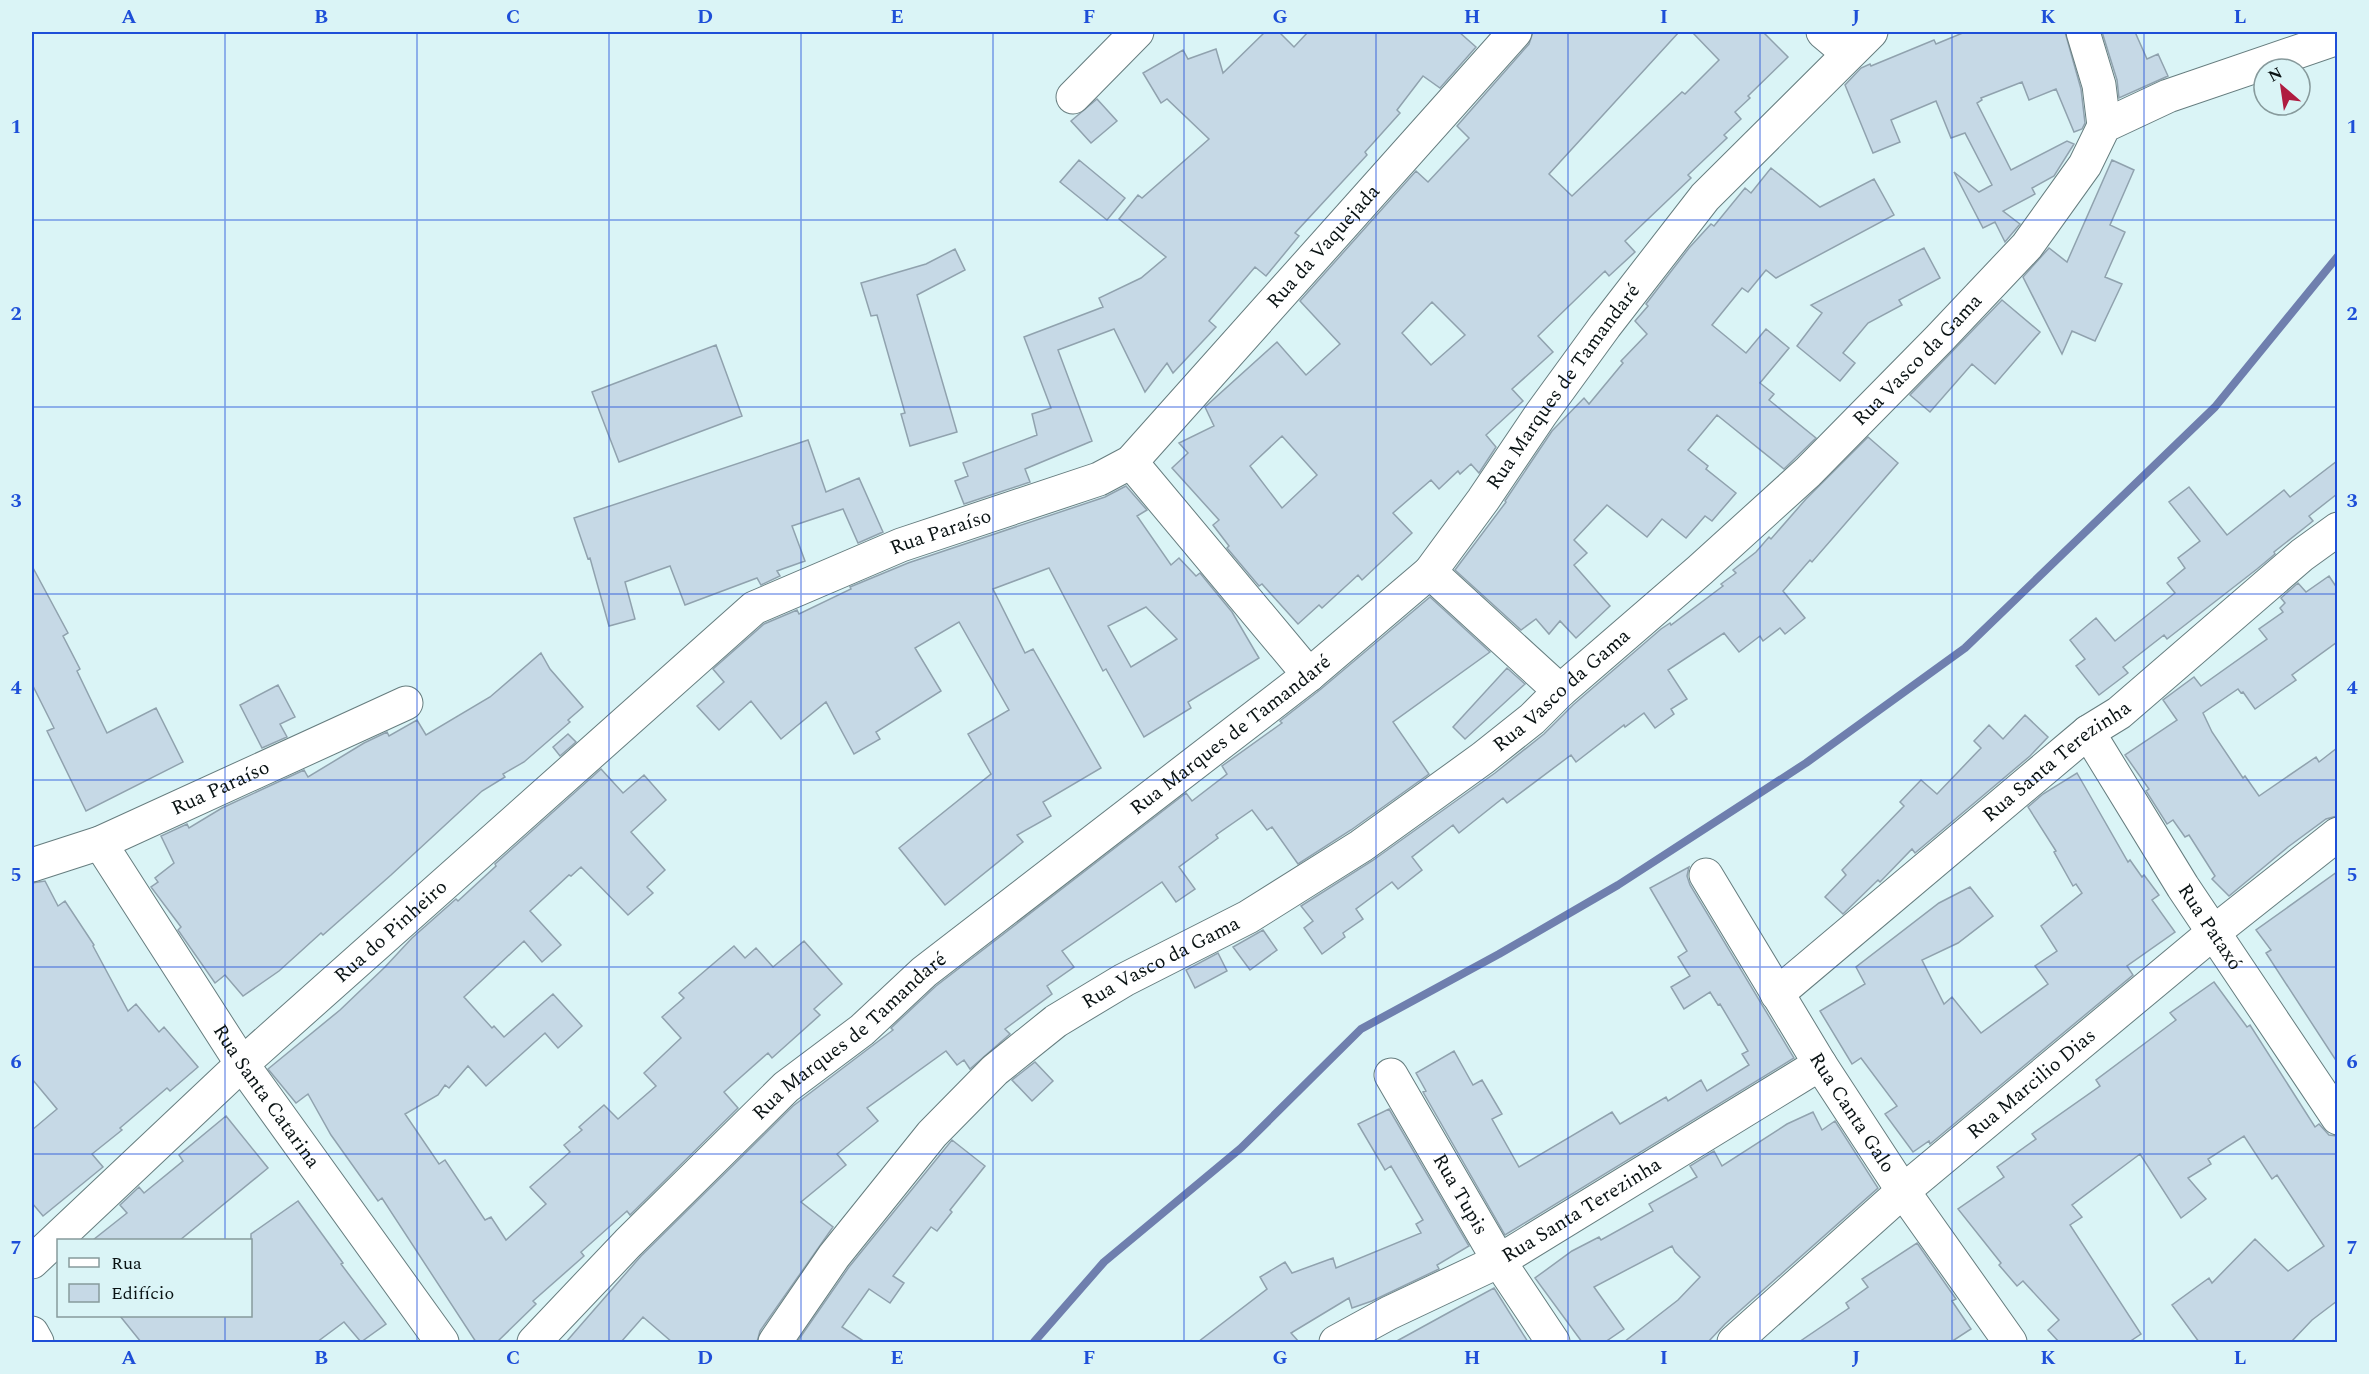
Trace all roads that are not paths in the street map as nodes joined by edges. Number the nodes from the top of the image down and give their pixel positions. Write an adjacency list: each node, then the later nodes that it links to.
1 (1137, 32): 7 (street)
2 (1515, 32): 9 (street, Rua da Vaquejada)
3 (1823, 32): 6 (street)
4 (2083, 32): 8 (street)
5 (2337, 38): 8 (street)
6 (1859, 42): 11 (street, Rua Marques de Tamandaré)
7 (1073, 98)
8 (2104, 126): 14 (street, Rua Vasco da Gama)
9 (1131, 462): 12 (street, Rua Paraíso); 13 (street)
10 (2337, 529): 16 (street, Rua Santa Terezinha)
11 (1430, 572): 13 (street, Rua Marques de Tamandaré); 14 (street)
12 (754, 608): 23 (street, Rua do Pinheiro)
13 (1309, 675): 33 (street, Rua Marques de Tamandaré)
14 (1560, 691): 34 (street, Rua Vasco da Gama)
15 (405, 704): 18 (street, Rua Paraíso)
16 (2088, 732): 21 (street, Rua Pataxó); 22 (street, Rua Santa Terezinha)
17 (2337, 834): 21 (street, Rua Marcilio Dias)
18 (100, 843): 19 (street, Rua Paraíso); 23 (street, Rua Santa Catarina)
19 (32, 865)
20 (1706, 875): 22 (street, Rua Canta Galo)
21 (2214, 932): 26 (street, Rua Pataxó); 27 (street, Rua Marcilio Dias)
22 (1777, 994): 24 (street, Rua Canta Galo)
23 (242, 1064): 29 (street, Rua do Pinheiro); 32 (street, Rua Santa Catarina)
24 (1820, 1064): 27 (street, Rua Canta Galo); 28 (street, Rua Santa Terezinha)
25 (1391, 1075): 28 (street, Rua Tupis)
26 (2337, 1118)
27 (1903, 1191): 37 (street, Rua Marcilio Dias); 38 (street, Rua Canta Galo)
28 (1499, 1261): 35 (street, Rua Santa Terezinha); 36 (street, Rua Tupis)
29 (32, 1262)
30 (32, 1333): 31 (street)
31 (37, 1342)
32 (442, 1342)
33 (534, 1342)
34 (775, 1342)
35 (1336, 1342)
36 (1553, 1342)
37 (1734, 1342)
38 (2010, 1342)

